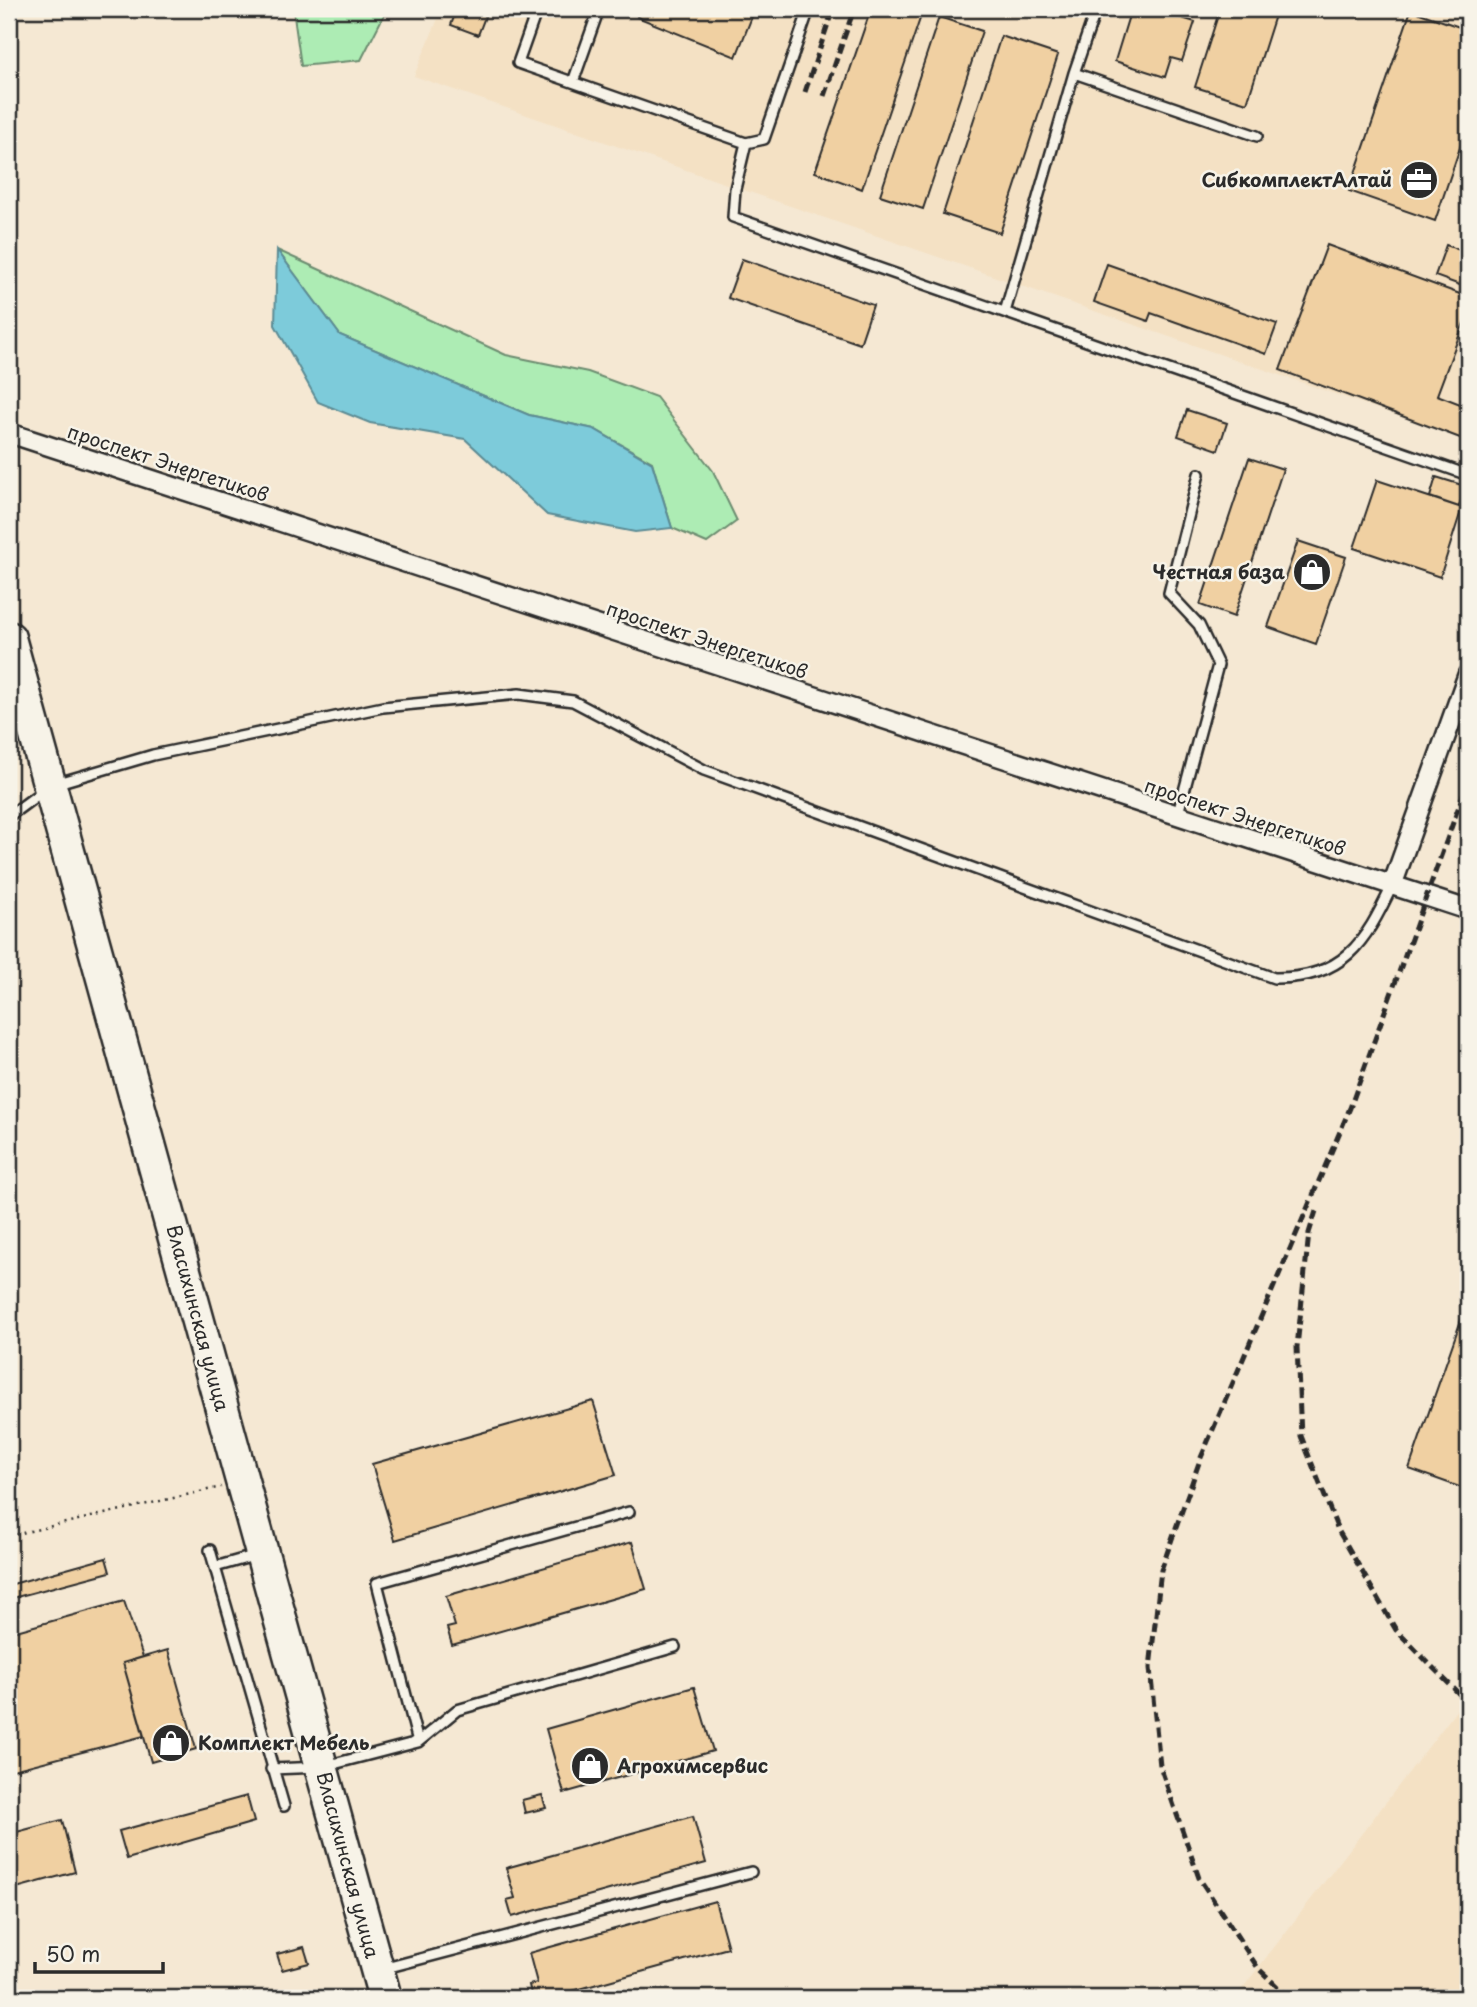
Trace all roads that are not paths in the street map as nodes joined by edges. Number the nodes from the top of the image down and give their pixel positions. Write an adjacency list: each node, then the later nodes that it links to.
1 (599, 9): 6 (lane)
2 (809, 9): 8 (lane)
3 (1096, 9): 5 (lane)
4 (535, 15): 6 (lane)
5 (1074, 73): 7 (lane); 9 (lane)
6 (573, 82): 8 (lane)
7 (1257, 136)
8 (746, 143): 9 (lane)
9 (1005, 312): 12 (lane)
10 (9, 433): 17 (street, проспект Энергетиков)
11 (1199, 474): 17 (lane)
12 (1468, 475)
13 (9, 638): 15 (highway, Власихинская улица)
14 (1468, 674): 18 (street)
15 (51, 785): 16 (lane); 18 (lane); 22 (highway, Власихинская улица)
16 (9, 816)
17 (1177, 817): 18 (street, проспект Энергетиков)
18 (1392, 886): 19 (street, проспект Энергетиков)
19 (1468, 910)
20 (629, 1513): 25 (lane)
21 (210, 1550): 23 (lane)
22 (262, 1553): 23 (lane); 26 (highway, Власихинская улица)
23 (215, 1567): 27 (lane)
24 (675, 1647): 25 (lane)
25 (418, 1742): 26 (lane)
26 (322, 1767): 27 (lane); 30 (highway, Власихинская улица)
27 (271, 1769): 28 (lane)
28 (284, 1807)
29 (751, 1872): 30 (lane)
30 (381, 1984)

